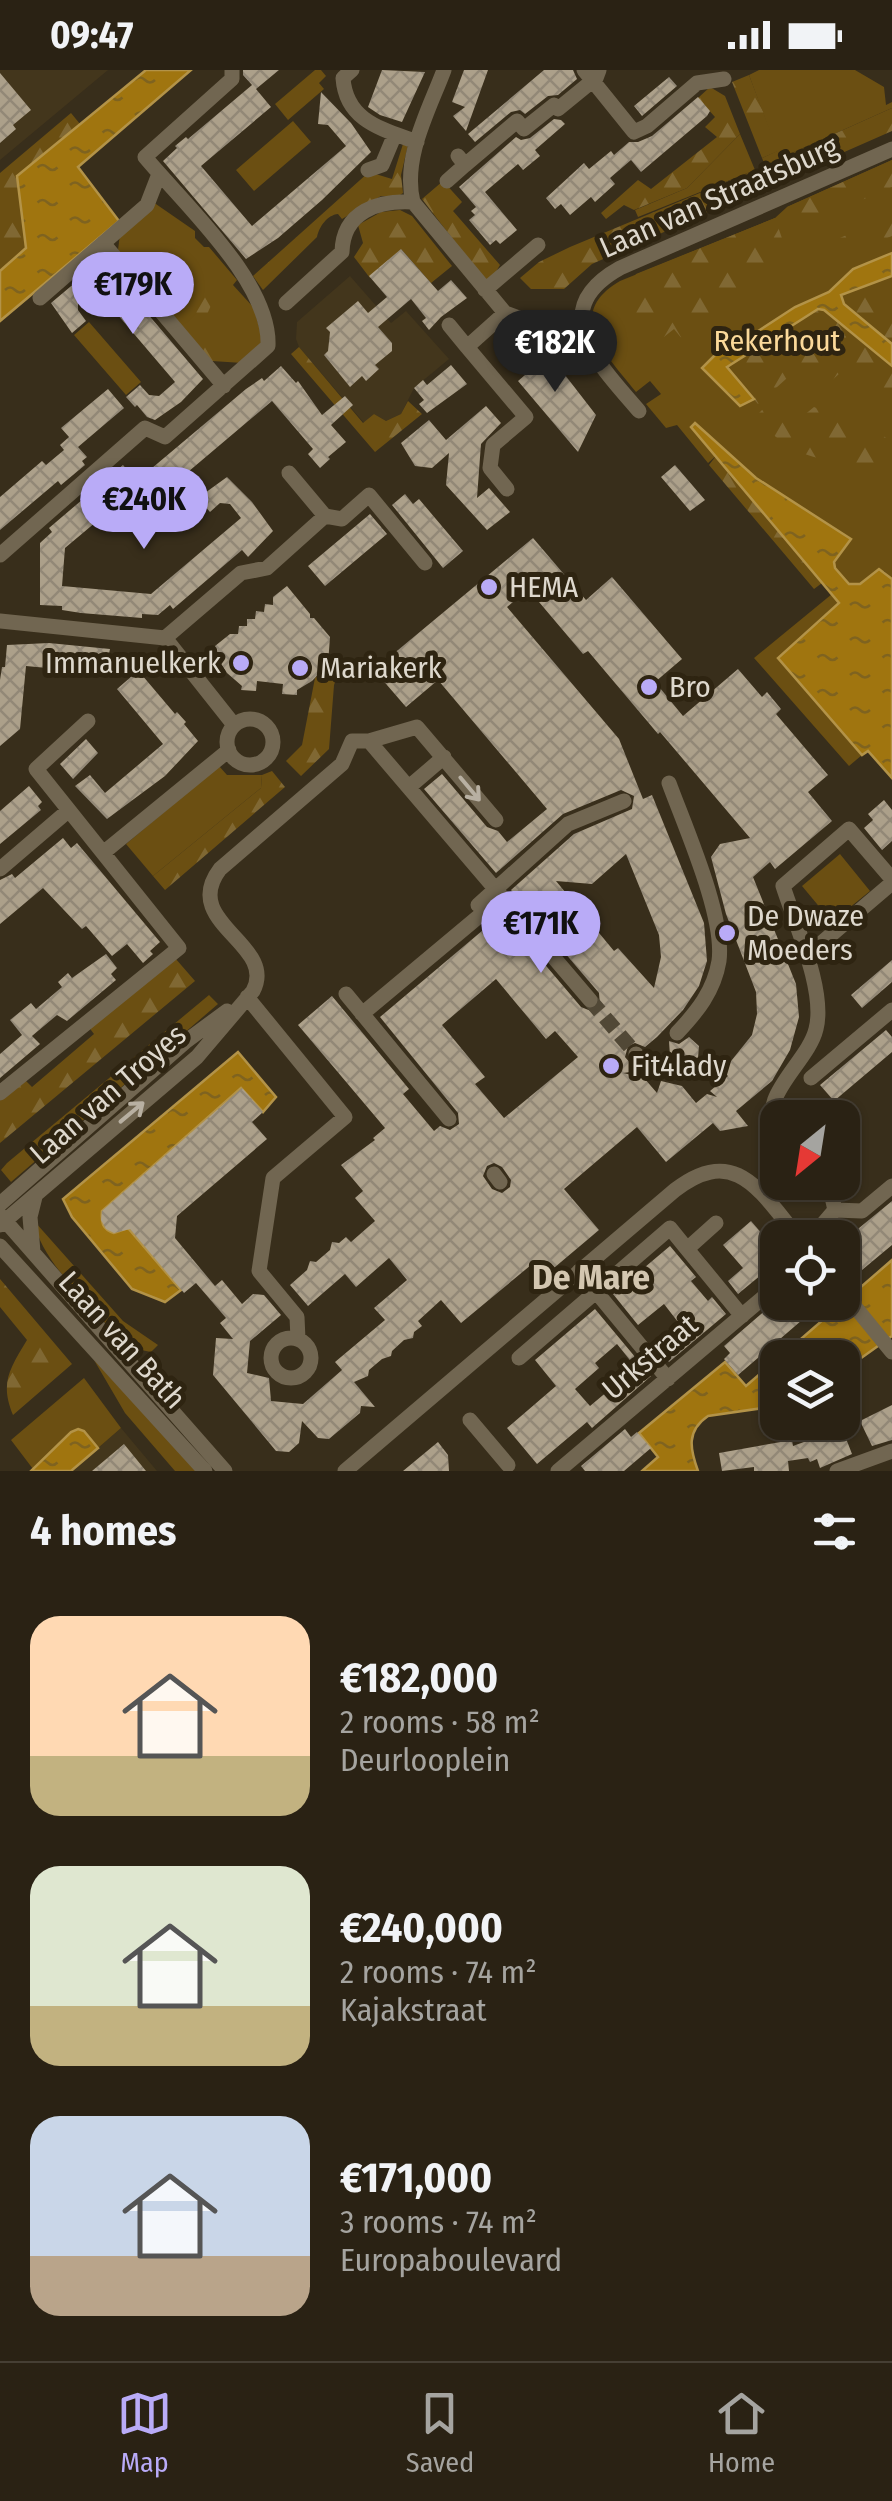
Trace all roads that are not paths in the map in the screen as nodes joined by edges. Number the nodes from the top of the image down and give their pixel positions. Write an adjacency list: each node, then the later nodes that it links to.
1 (232, 70): 10 (street)
2 (352, 70): 6 (street)
3 (444, 70): 7 (street)
4 (592, 74): 5 (street); 11 (street)
5 (724, 79)
6 (395, 134): 7 (street); 9 (street)
7 (417, 142): 12 (street)
8 (892, 148): 19 (street, Laan van Straatsburg)
9 (368, 170)
10 (159, 174): 13 (street); 22 (street)
11 (447, 181)
12 (413, 202): 15 (street); 17 (street)
13 (103, 244): 16 (street); 22 (street)
14 (538, 245): 15 (street)
15 (485, 290): 18 (street)
16 (40, 298)
17 (286, 304)
18 (504, 313): 19 (street); 21 (street)
19 (581, 321): 23 (street)
20 (448, 325): 21 (street)
21 (467, 347): 25 (street)
22 (224, 386): 27 (street)
23 (638, 411)
24 (289, 473): 26 (street)
25 (508, 489)
26 (325, 516): 28 (street); 30 (street)
27 (0, 555)
28 (425, 563)
29 (0, 621): 30 (street)
30 (165, 638): 32 (street)
31 (88, 721): 39 (street)
32 (234, 725): 34 (street); 34 (street)
33 (360, 741): 35 (street); 37 (street); 48 (street)
34 (228, 750): 41 (street)
35 (444, 757): 37 (street); 40 (street, one-way to 40)
36 (670, 783): 52 (street)
37 (409, 787): 44 (street)
38 (624, 802): 44 (street)
39 (70, 810): 41 (street); 42 (street)
40 (496, 820)
41 (102, 853): 54 (street)
42 (0, 870)
43 (892, 881): 46 (street); 46 (street)
44 (499, 893): 45 (street); 49 (street); 51 (street)
45 (478, 904)
46 (806, 957): 55 (street)
47 (346, 994): 51 (street)
48 (247, 998): 58 (street, Laan van Troyes, one-way to 48); 60 (street, Laan van Troyes); 74 (street)
49 (590, 1000)
50 (892, 1010): 53 (street)
51 (362, 1014): 56 (street)
52 (677, 1033)
53 (812, 1078)
54 (0, 1093)
55 (775, 1100)
56 (449, 1119)
57 (892, 1186): 61 (street)
58 (36, 1194): 62 (street, Laan van Troyes); 68 (street, Laan van Bath)
59 (833, 1200): 61 (street)
60 (0, 1204)
61 (836, 1210): 64 (street)
62 (2, 1220): 68 (street, Laan van Bath)
63 (783, 1220): 69 (street)
64 (827, 1220)
65 (716, 1223): 67 (street)
66 (0, 1246): 82 (street, Laan van Bath)
67 (687, 1249): 70 (street); 73 (street)
68 (33, 1252): 83 (street, Laan van Bath)
69 (579, 1271): 70 (street); 80 (street)
70 (596, 1292): 76 (street); 77 (street)
71 (760, 1301): 73 (street, Urkstraat)
72 (860, 1313): 75 (street)
73 (742, 1316): 77 (street, Urkstraat)
74 (298, 1339)
75 (889, 1348)
76 (519, 1358)
77 (668, 1379): 84 (street, Urkstraat)
78 (470, 1420): 81 (street)
79 (892, 1451): 85 (street)
80 (345, 1468)
81 (510, 1469)
82 (204, 1471)
83 (225, 1471)
84 (558, 1471)
85 (836, 1471)

